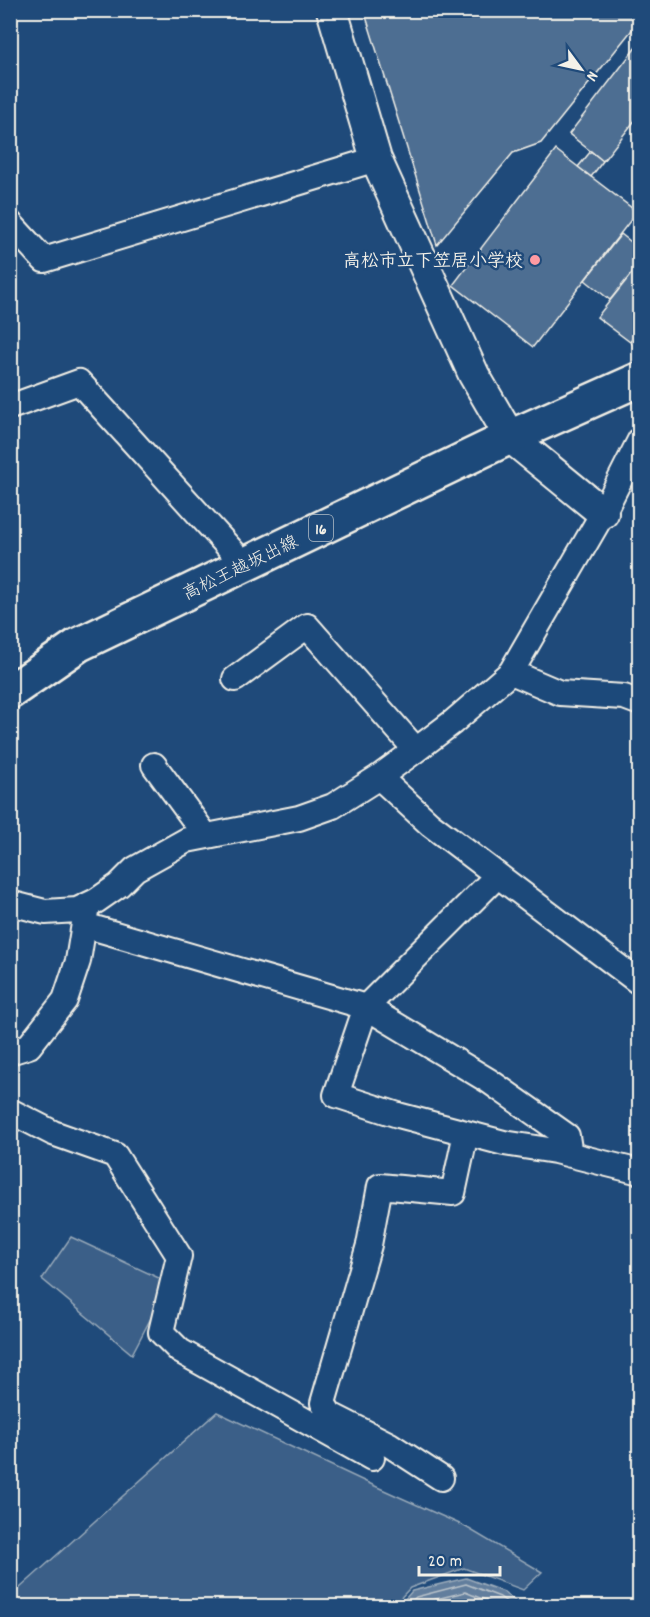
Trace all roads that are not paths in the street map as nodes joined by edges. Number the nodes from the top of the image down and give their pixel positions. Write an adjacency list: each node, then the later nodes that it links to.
1 (332, 10): 2 (street)
2 (376, 159): 3 (street); 6 (street)
3 (10, 223)
4 (639, 379): 6 (main road, 高松王越坂出線 / 16)
5 (10, 407): 9 (street)
6 (510, 437): 8 (street); 9 (main road, 高松王越坂出線 / 16)
7 (639, 440): 8 (street)
8 (603, 513): 10 (street)
9 (244, 564): 12 (main road, 高松王越坂出線 / 16)
10 (511, 672): 13 (street); 14 (street)
11 (235, 679): 14 (street)
12 (10, 692)
13 (639, 703)
14 (416, 750): 16 (street)
15 (154, 765): 17 (street)
16 (379, 777): 17 (street); 18 (street)
17 (206, 836): 20 (street)
18 (497, 876): 21 (street); 22 (street)
19 (10, 903): 20 (street)
20 (86, 915): 22 (street); 23 (street)
21 (639, 983)
22 (366, 1007): 25 (street); 26 (street)
23 (10, 1052)
24 (10, 1112): 28 (street)
25 (466, 1133): 26 (street); 28 (street)
26 (570, 1155): 27 (street)
27 (639, 1172)
28 (325, 1422): 29 (street); 30 (street)
29 (372, 1458)
30 (441, 1478)

